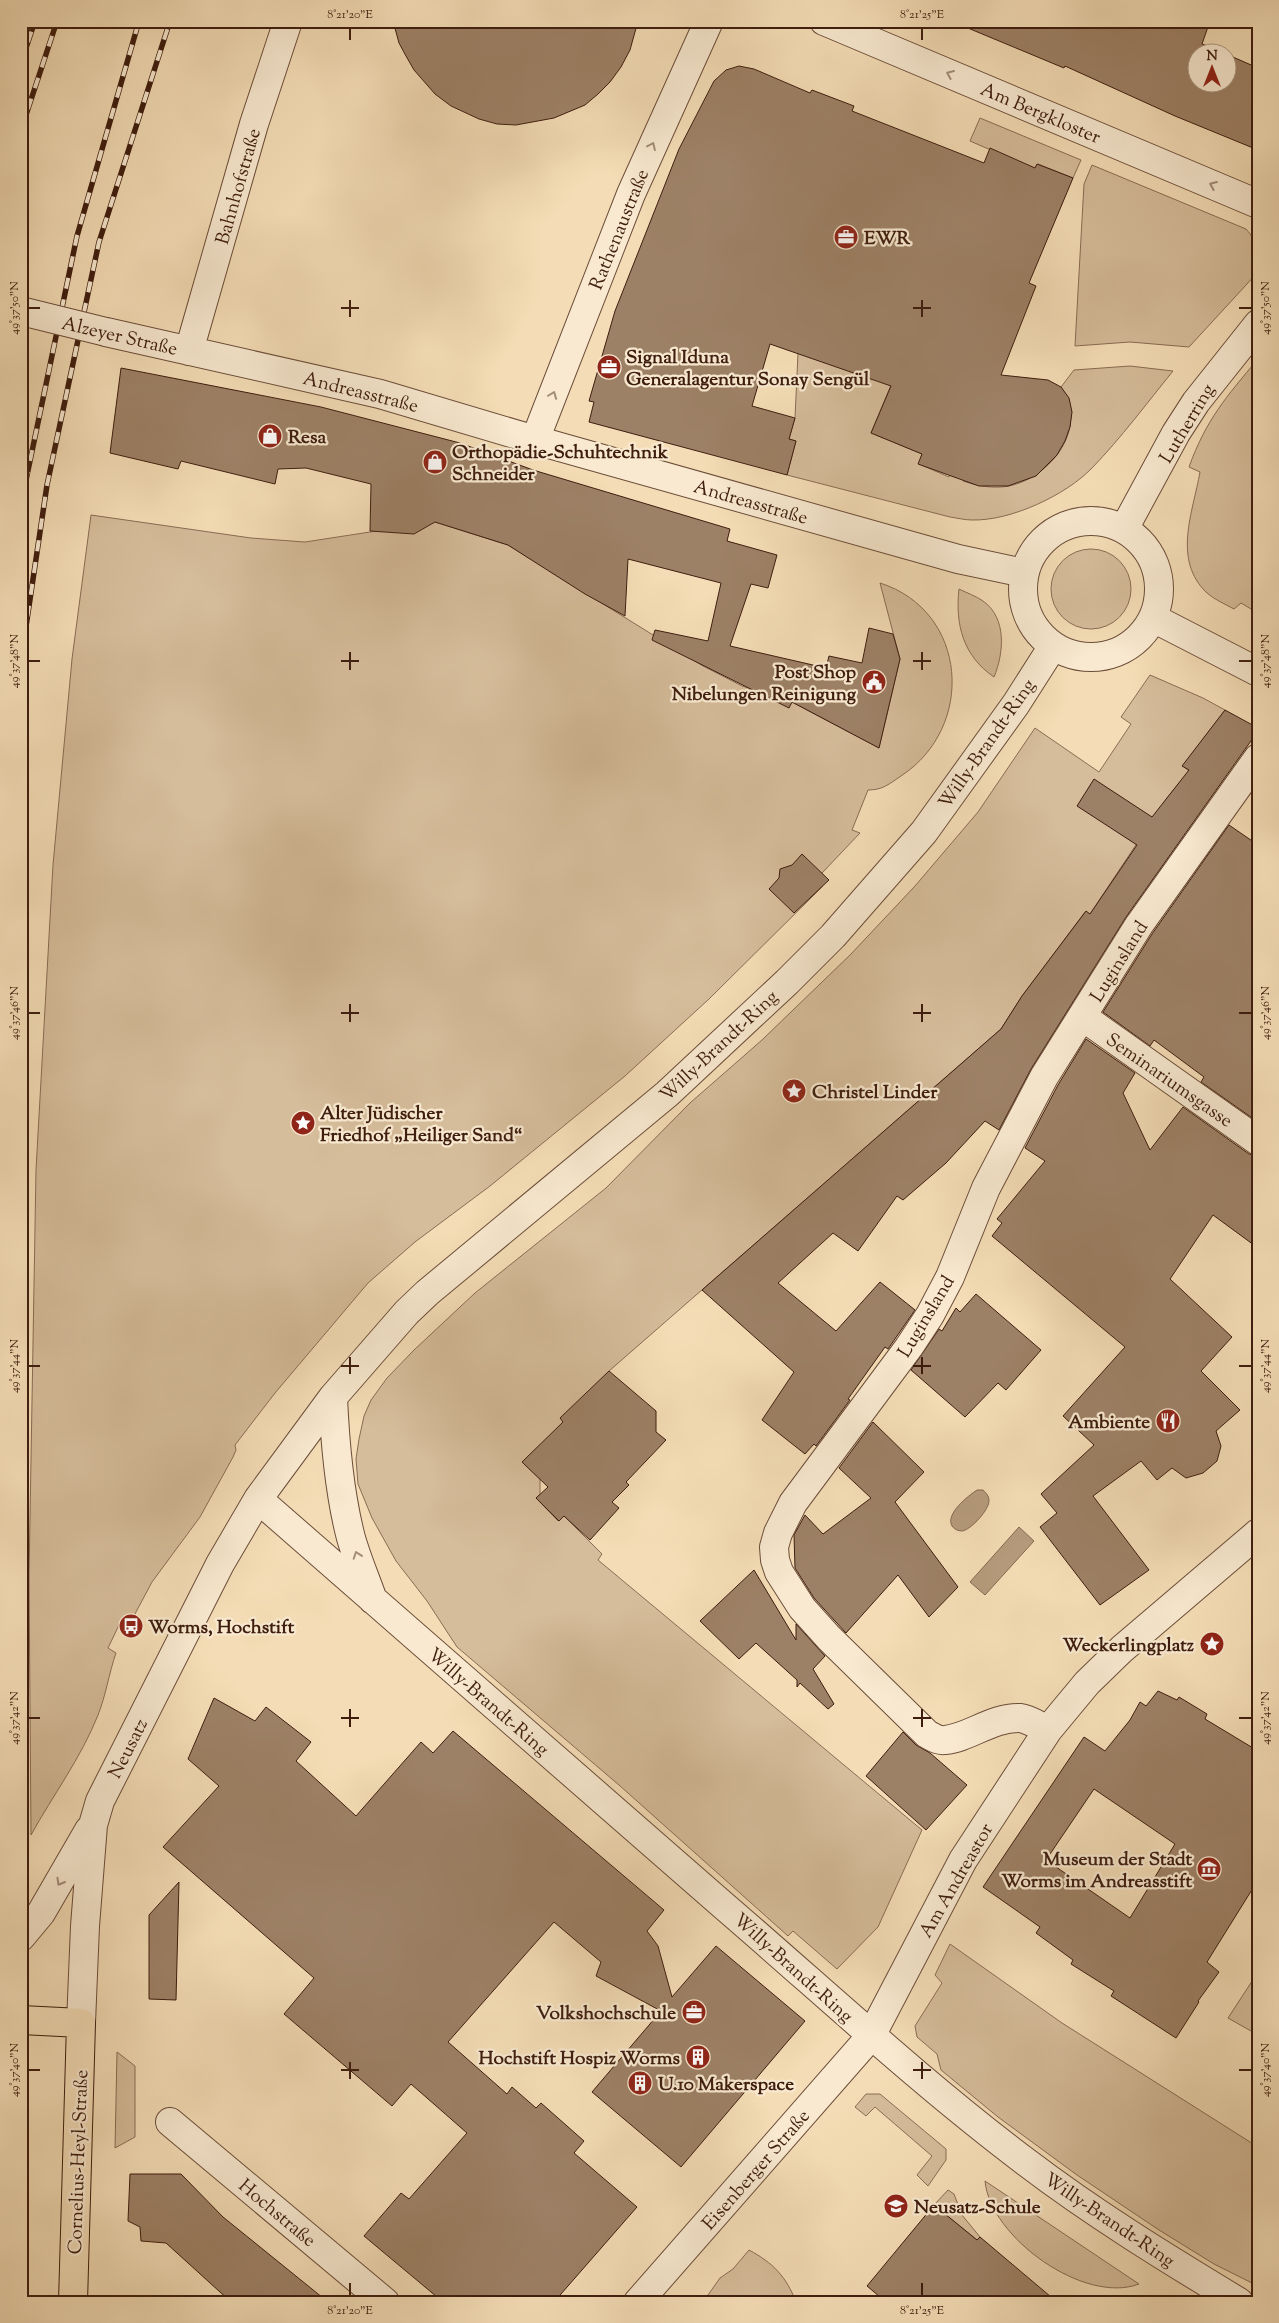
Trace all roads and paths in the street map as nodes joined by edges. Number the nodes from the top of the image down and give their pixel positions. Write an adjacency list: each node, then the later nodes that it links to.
1 (288, 21): 7 (street, Bahnhofstraße)
2 (710, 21): 8 (street, Rathenaustraße, one-way to 2)
3 (824, 21): 4 (street, Am Bergkloster, one-way to 3)
4 (1258, 204)
5 (21, 311): 7 (street, Alzeyer Straße, bridge)
6 (1258, 324): 9 (street, Lutherring)
7 (189, 351): 8 (street, Andreasstraße)
8 (536, 440): 10 (street, Andreasstraße)
9 (1124, 529): 10 (street); 11 (street)
10 (1024, 573): 12 (street)
11 (1153, 618): 12 (street); 13 (street)
12 (1052, 646): 17 (street, Willy-Brandt-Ring)
13 (1258, 672)
14 (1258, 758): 15 (street, Luginsland)
15 (1083, 1017): 16 (street, Seminariumsgasse); 21 (street, Luginsland)
16 (1258, 1141)
17 (333, 1397): 18 (street, Willy-Brandt-Ring); 20 (street, Willy-Brandt-Ring, one-way to 17)
18 (258, 1499): 20 (street, Willy-Brandt-Ring); 22 (street, Neusatz)
19 (1258, 1533): 21 (street)
20 (373, 1601): 26 (street, Willy-Brandt-Ring)
21 (1048, 1730): 26 (street, Am Andreastor)
22 (93, 1825): 23 (street, one-way to 23); 25 (street, Neusatz)
23 (21, 1937)
24 (21, 2020): 25 (main road)
25 (82, 2023): 28 (main road, Cornelius-Heyl-Straße)
26 (871, 2036): 30 (street, Eisenberger Straße); 31 (street, Willy-Brandt-Ring)
27 (170, 2122): 29 (street, Hochstraße)
28 (73, 2302)
29 (385, 2302)
30 (638, 2302)
31 (1239, 2302)

